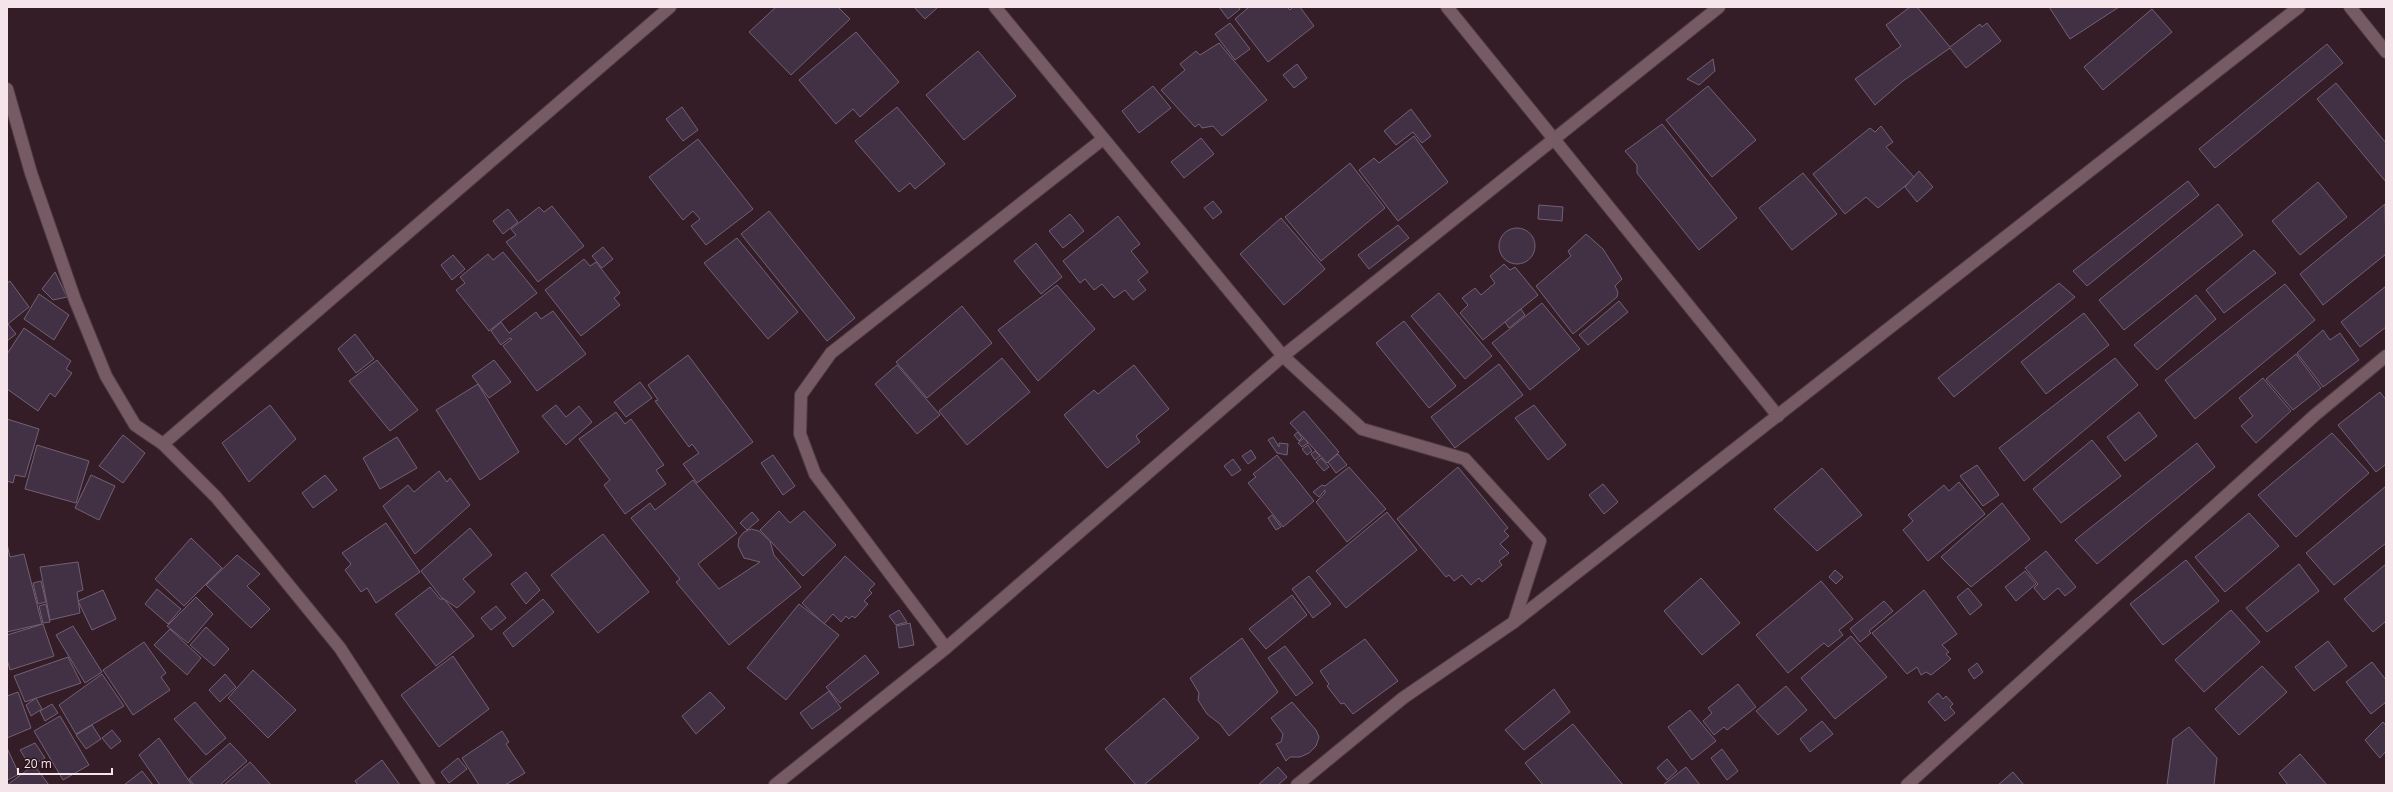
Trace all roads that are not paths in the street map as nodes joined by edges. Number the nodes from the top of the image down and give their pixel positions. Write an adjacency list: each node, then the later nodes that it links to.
1 (670, 7): 14 (street)
2 (995, 7): 9 (street)
3 (1447, 7): 10 (street)
4 (1719, 7): 10 (street)
5 (2299, 7): 13 (street)
6 (2350, 7): 7 (street)
7 (2386, 52)
8 (7, 88): 14 (street)
9 (1103, 139): 11 (street); 16 (street)
10 (1556, 139): 11 (street); 13 (street)
11 (1283, 356): 15 (street); 16 (street)
12 (2386, 356): 20 (street)
13 (1778, 416): 15 (street)
14 (163, 444): 17 (street)
15 (1514, 622): 19 (street)
16 (946, 648): 18 (street)
17 (429, 785)
18 (775, 785)
19 (1297, 785)
20 (1907, 785)

